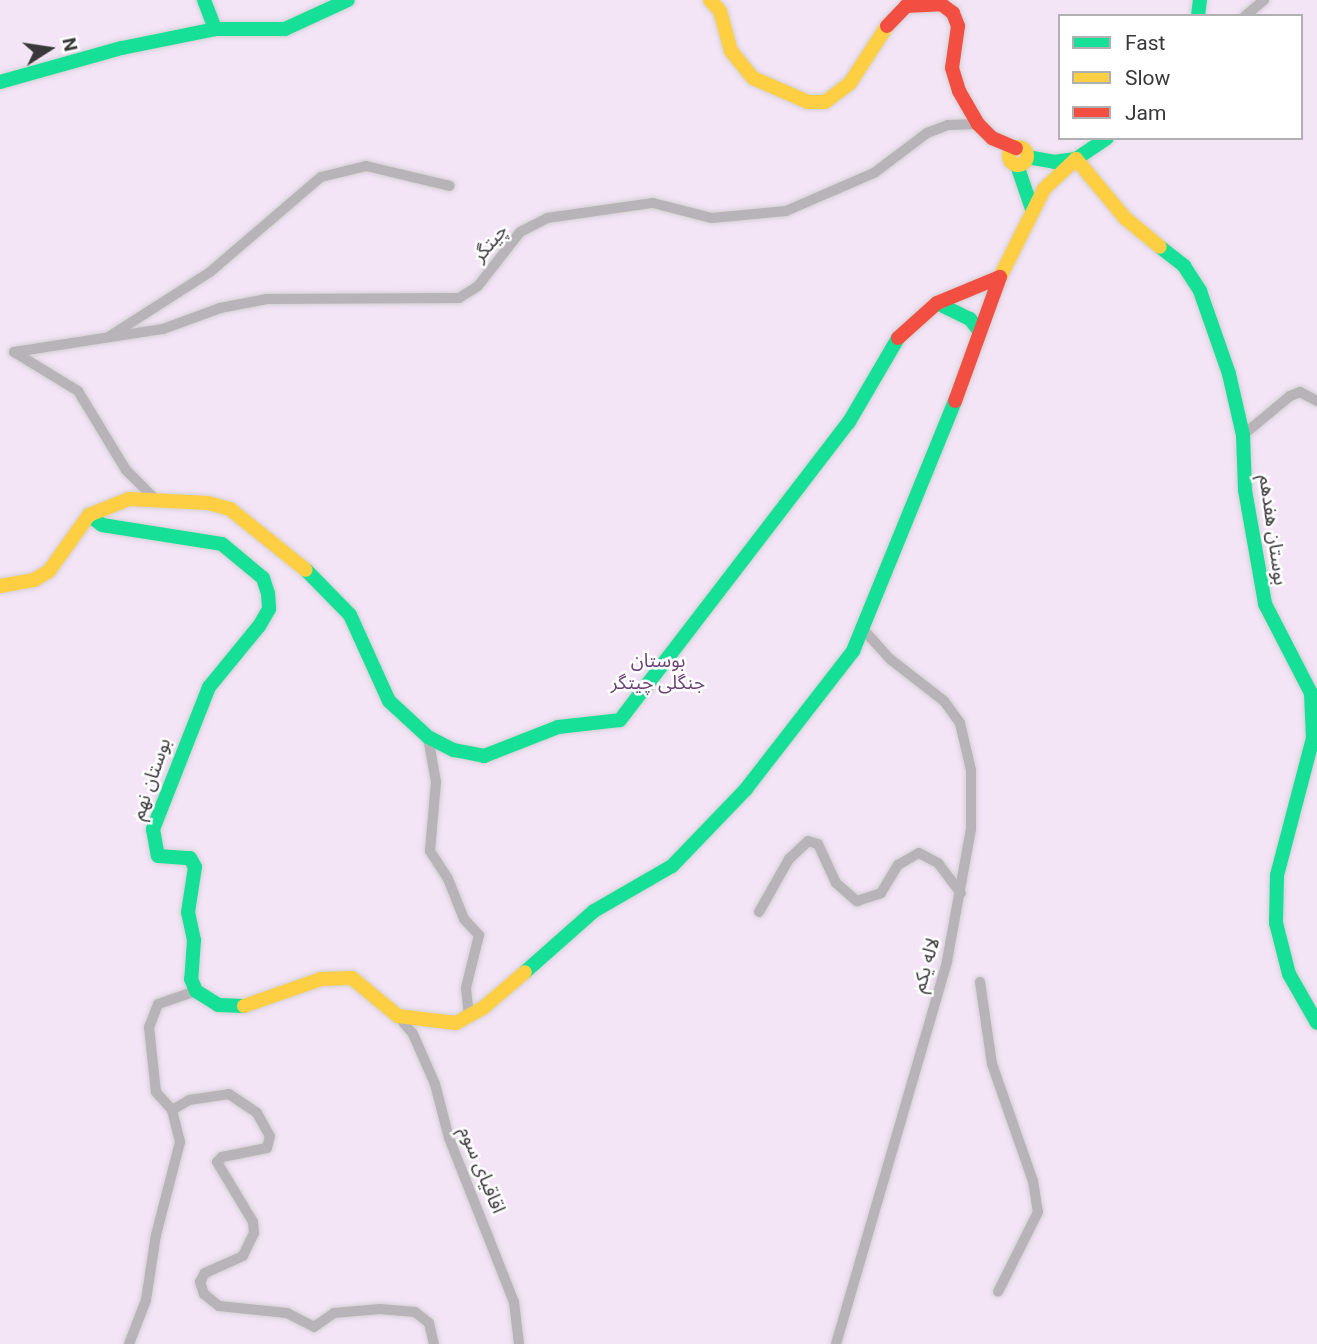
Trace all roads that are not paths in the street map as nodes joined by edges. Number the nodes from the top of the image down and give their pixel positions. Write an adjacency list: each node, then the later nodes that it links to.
1 (204, 0): 6 (street)
2 (348, 0): 6 (street)
3 (710, 0): 8 (street)
4 (1264, 0): 5 (street)
5 (1247, 14)
6 (215, 29): 7 (street)
7 (0, 82)
8 (978, 124): 10 (street); 17 (street, چیتگر)
9 (1104, 140): 11 (street)
10 (1020, 157): 11 (street); 13 (street)
11 (1076, 159): 13 (street); 19 (street, بوستان هفدهم)
12 (450, 186): 17 (street)
13 (1032, 209): 14 (street)
14 (1000, 277): 15 (street); 16 (street)
15 (937, 303): 16 (street); 24 (street)
16 (981, 332): 23 (street)
17 (108, 337): 20 (street, چیتگر)
18 (1317, 401): 19 (street)
19 (1243, 435): 31 (street, بوستان هفدهم)
20 (156, 500): 21 (street); 24 (street)
21 (89, 515): 22 (street); 28 (street, بوستان نهم)
22 (0, 586)
23 (862, 628): 25 (street, لاله یکم); 30 (street)
24 (428, 737): 30 (street)
25 (961, 893): 26 (street); 37 (street, لاله یکم)
26 (759, 912)
27 (980, 982): 33 (street)
28 (196, 991): 29 (street); 32 (street)
29 (398, 1016): 30 (street); 36 (street, اقاقیای سوم)
30 (469, 1016)
31 (1317, 1023)
32 (172, 1110): 34 (street); 35 (street)
33 (998, 1292)
34 (134, 1342)
35 (434, 1344)
36 (519, 1344)
37 (836, 1344)

